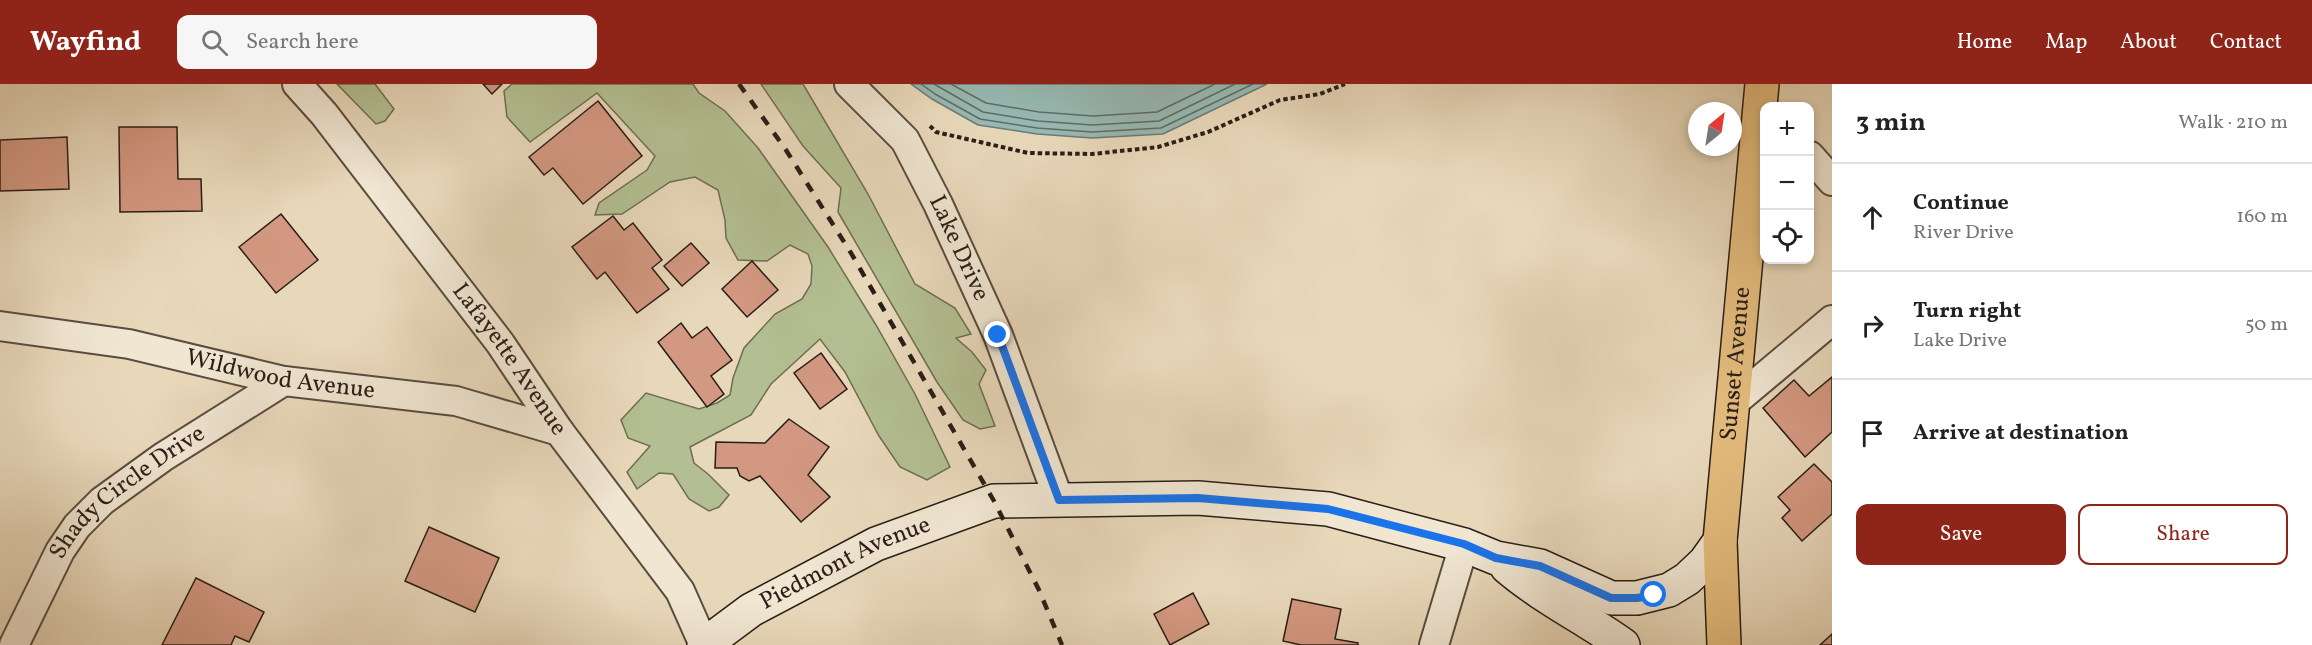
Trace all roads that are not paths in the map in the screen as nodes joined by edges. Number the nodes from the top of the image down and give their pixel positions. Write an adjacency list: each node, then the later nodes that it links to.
1 (297, 84): 10 (street, Lafayette Avenue)
2 (849, 84): 11 (street, Lake Drive)
3 (1763, 97): 9 (main road, Sunset Avenue)
4 (1814, 161): 5 (street)
5 (1832, 181)
6 (1832, 320): 9 (street)
7 (0, 326): 8 (street, Wildwood Avenue)
8 (284, 381): 10 (street, Wildwood Avenue); 15 (street, Shady Circle Drive)
9 (1734, 403): 12 (main road, Sunset Avenue)
10 (559, 431): 16 (street, Lafayette Avenue)
11 (1059, 500): 13 (street, Piedmont Avenue); 16 (street, Piedmont Avenue)
12 (1720, 541): 14 (street); 19 (main road, Sunset Avenue)
13 (1464, 544): 14 (street, Piedmont Avenue); 17 (street)
14 (1496, 558): 18 (street)
15 (14, 645)
16 (704, 645)
17 (1434, 645)
18 (1623, 645)
19 (1724, 645)

